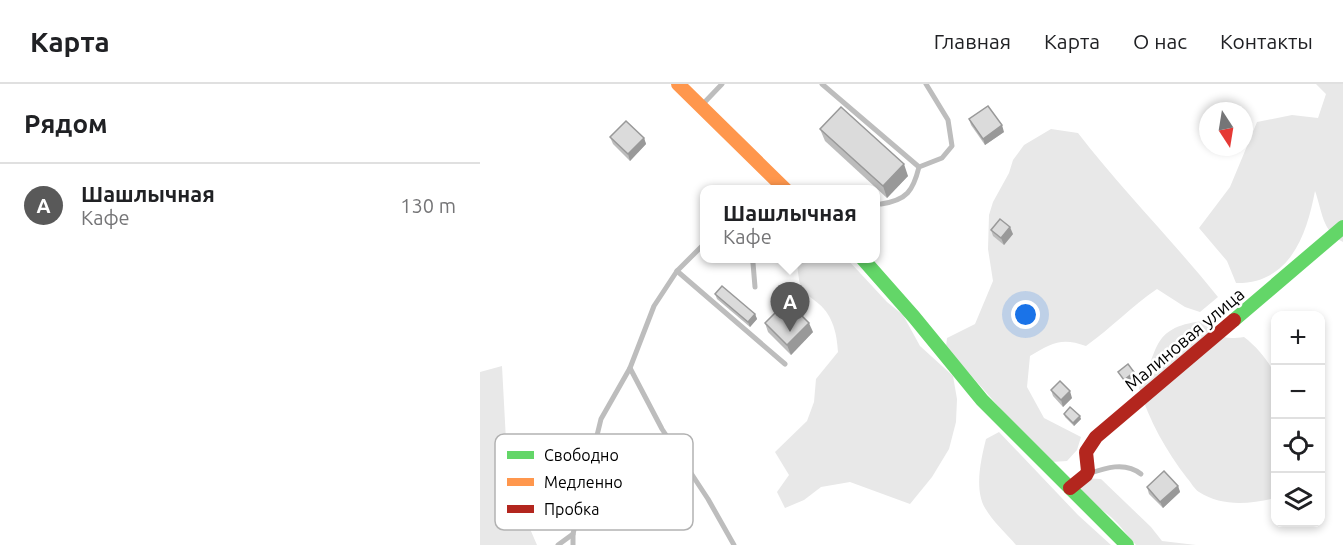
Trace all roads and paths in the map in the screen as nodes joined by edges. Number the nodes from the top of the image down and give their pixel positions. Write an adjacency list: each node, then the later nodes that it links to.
1 (678, 84): 5 (main road)
2 (722, 84): 5 (lane)
3 (822, 84): 6 (lane)
4 (926, 84): 6 (lane)
5 (700, 107): 7 (main road)
6 (919, 167): 8 (lane)
7 (776, 185)
8 (881, 204)
9 (1343, 227): 20 (main road, Малиновая улица)
10 (700, 249): 13 (lane)
11 (753, 263): 14 (lane)
12 (866, 263): 22 (main road)
13 (677, 271): 15 (lane); 16 (lane)
14 (755, 287)
15 (785, 364)
16 (630, 368): 17 (lane); 18 (lane)
17 (597, 434)
18 (665, 434)
19 (1141, 474): 20 (lane)
20 (1086, 475): 22 (main road)
21 (693, 476): 27 (lane)
22 (1070, 488): 28 (main road)
23 (574, 530): 24 (lane)
24 (573, 534): 25 (lane); 26 (lane)
25 (558, 545)
26 (573, 545)
27 (734, 545)
28 (1127, 545)

